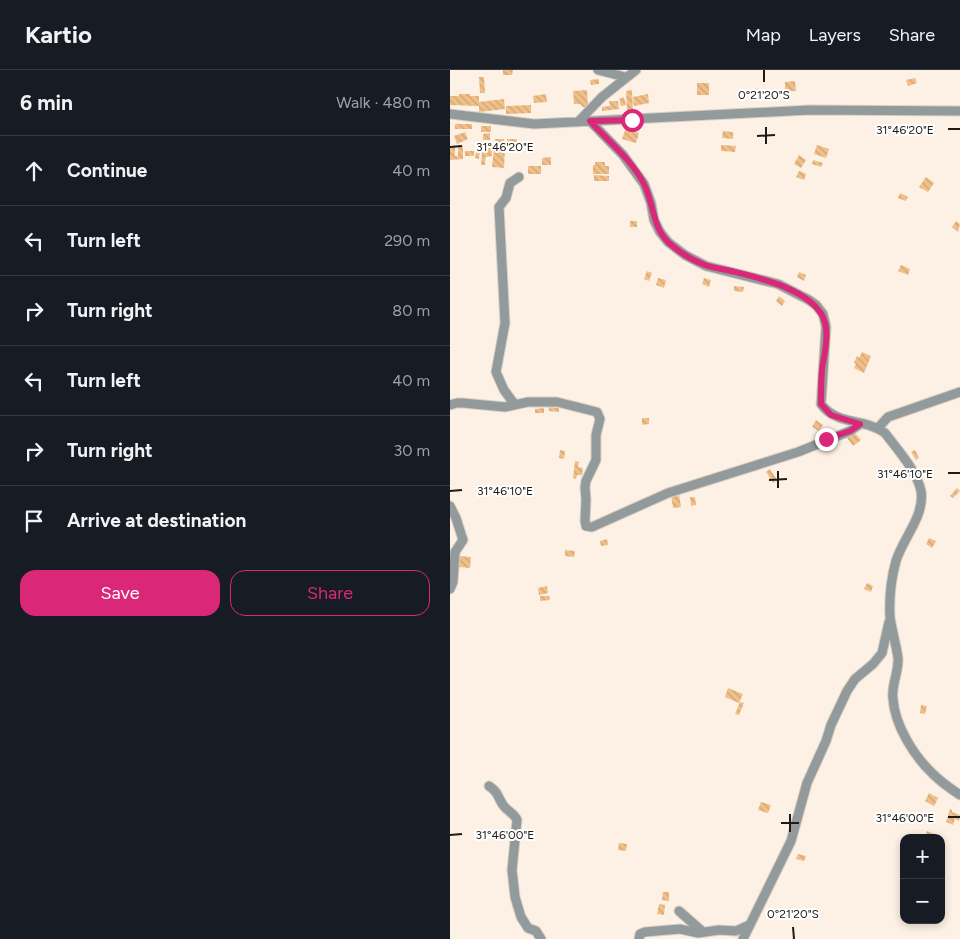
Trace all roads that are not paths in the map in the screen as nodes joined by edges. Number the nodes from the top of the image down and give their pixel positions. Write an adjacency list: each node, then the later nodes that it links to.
1 (598, 70): 3 (street)
2 (636, 70): 3 (street)
3 (624, 77): 7 (street)
4 (960, 112): 6 (street)
5 (450, 114): 7 (street)
6 (590, 121): 7 (street); 12 (street)
7 (578, 122)
8 (519, 177): 10 (street)
9 (960, 392): 13 (street)
10 (515, 404): 11 (street); 12 (street)
11 (450, 405)
12 (860, 424): 13 (street)
13 (878, 428): 16 (street)
14 (450, 506): 15 (street)
15 (450, 589)
16 (890, 617): 18 (street); 20 (street)
17 (489, 786): 22 (street)
18 (960, 795)
19 (679, 911): 21 (street)
20 (750, 925): 21 (street); 24 (street)
21 (703, 932): 23 (street)
22 (541, 939)
23 (639, 939)
24 (743, 939)

